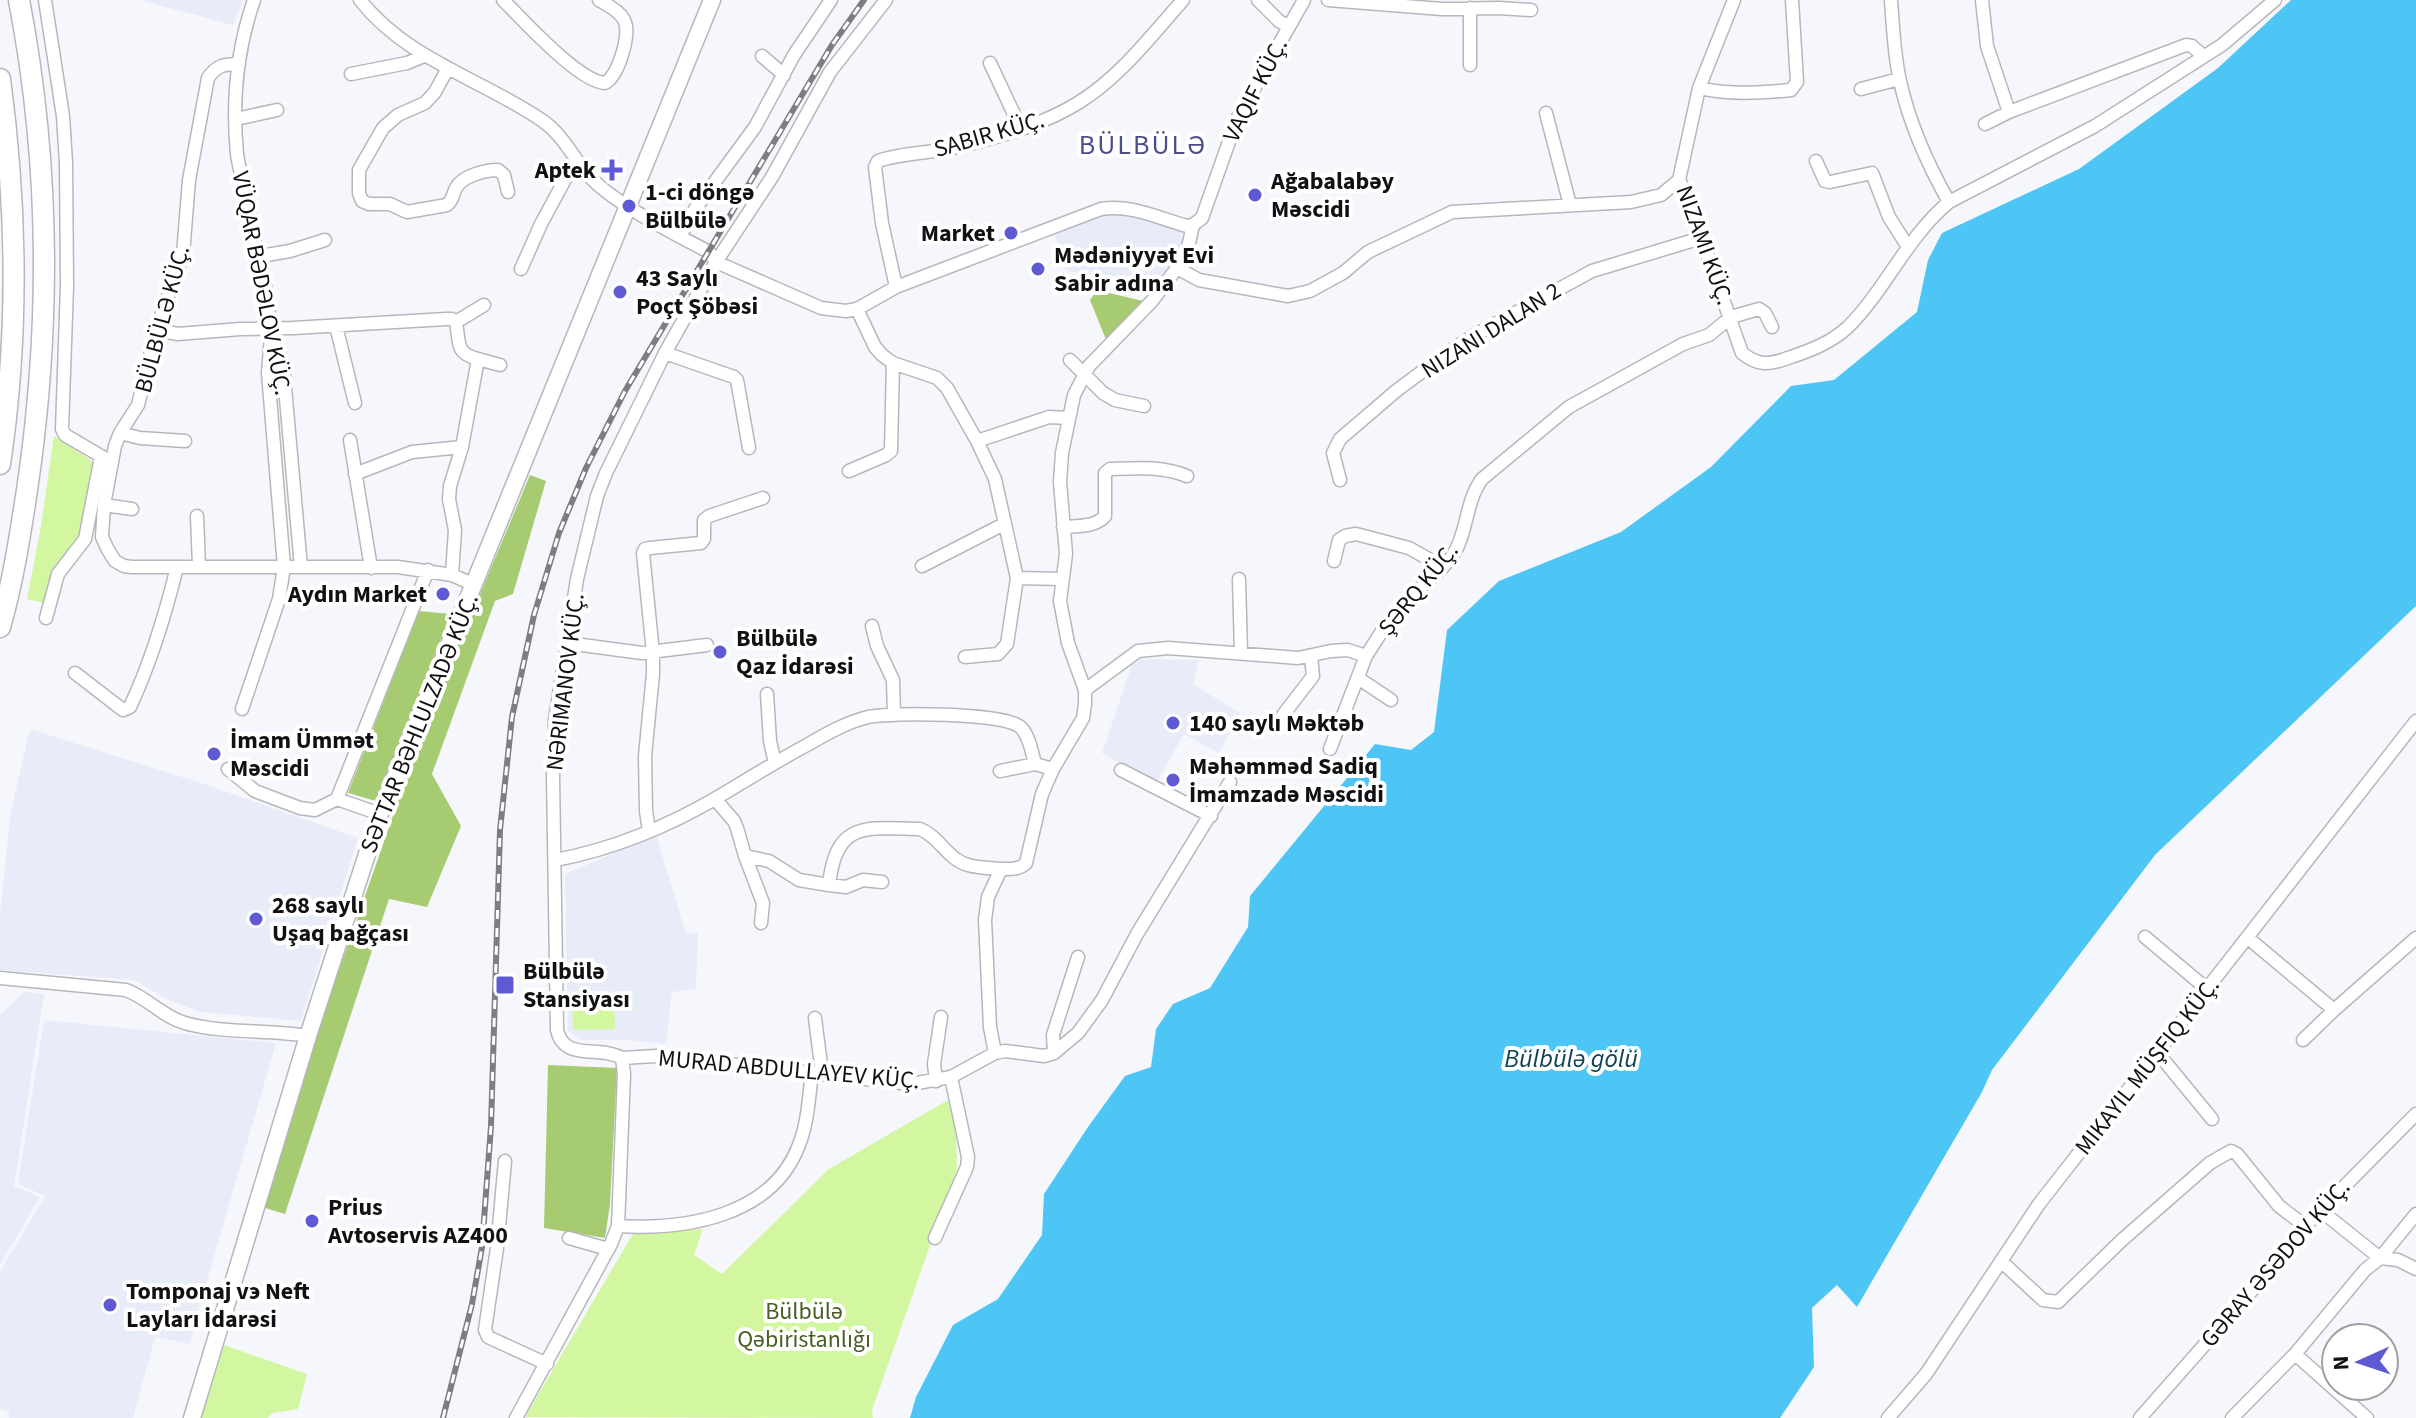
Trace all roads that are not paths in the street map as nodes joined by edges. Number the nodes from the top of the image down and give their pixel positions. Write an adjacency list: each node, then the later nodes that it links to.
1 (19, 0): 109 (highway)
2 (45, 0): 81 (street)
3 (254, 0): 26 (street, VÜQAR BƏDƏLOV KÜÇ.)
4 (360, 0): 22 (street)
5 (503, 0): 18 (street)
6 (712, 0): 47 (main road, SƏTTAR BƏHLULZADƏ KÜÇ.)
7 (831, 0): 30 (street)
8 (886, 0): 54 (street, NƏRIMANOV KÜÇ.)
9 (1183, 0): 40 (street, SABIR KÜÇ.)
10 (1258, 0): 21 (street)
11 (1304, 0): 21 (street, VAQIF KÜÇ.)
12 (1328, 0): 19 (street)
13 (1734, 0): 33 (street, NIZAMI KÜÇ.)
14 (1792, 0): 33 (street)
15 (1891, 0): 32 (street)
16 (1982, 0): 36 (street)
17 (2275, 0): 24 (street)
18 (601, 1)
19 (1470, 8): 20 (street); 27 (street)
20 (1531, 10)
21 (1288, 26): 48 (street, VAQIF KÜÇ.)
22 (424, 56): 28 (street); 29 (street)
23 (762, 56): 30 (street)
24 (2203, 56): 36 (street); 45 (street)
25 (990, 63): 40 (street)
26 (239, 64): 38 (street, VÜQAR BƏDƏLOV KÜÇ.); 65 (street, BÜLBÜLƏ KÜÇ.)
27 (1470, 65)
28 (448, 68): 41 (street); 44 (street)
29 (351, 74)
30 (784, 75): 49 (street)
31 (0, 79): 82 (highway)
32 (1899, 79): 34 (street); 45 (street)
33 (1699, 88): 43 (street, NIZAMI KÜÇ.)
34 (1861, 89)
35 (277, 110): 38 (street)
36 (2009, 112): 39 (street)
37 (1546, 113): 46 (street)
38 (236, 119): 53 (street, VÜQAR BƏDƏLOV KÜÇ.)
39 (1985, 124)
40 (1021, 129): 57 (street, SABIR KÜÇ.)
41 (576, 159): 47 (street); 56 (street)
42 (1816, 161): 52 (street)
43 (1679, 180): 46 (street); 50 (street, NIZAMI KÜÇ.)
44 (508, 192)
45 (1949, 202): 52 (street)
46 (1570, 205): 55 (street)
47 (629, 206): 49 (street); 106 (main road, SƏTTAR BƏHLULZADƏ KÜÇ.)
48 (1193, 225): 55 (street, VAQIF KÜÇ.); 57 (street)
49 (680, 236): 54 (street)
50 (1701, 238): 60 (street, NIZAMI KÜÇ.); 86 (street, NIZANI DALAN 2)
51 (325, 240): 53 (street)
52 (1908, 247): 60 (street, NIZAMI KÜÇ.)
53 (261, 256): 64 (street, VÜQAR BƏDƏLOV KÜÇ.)
54 (716, 262): 59 (street); 66 (street, NƏRIMANOV KÜÇ.)
55 (1177, 268): 71 (street, VAQIF KÜÇ.)
56 (521, 269)
57 (896, 287): 59 (street)
58 (484, 305): 61 (street)
59 (857, 309): 69 (street)
60 (1731, 317): 63 (street); 99 (street, ŞƏRQ KÜÇ.)
61 (456, 322): 62 (street); 67 (street)
62 (336, 326): 64 (street); 72 (street)
63 (1772, 327)
64 (271, 329): 65 (street); 97 (street); 98 (street, VÜQAR BƏDƏLOV KÜÇ.)
65 (156, 330): 75 (street, BÜLBÜLƏ KÜÇ.)
66 (665, 353): 80 (street); 110 (street, NƏRIMANOV KÜÇ.)
67 (478, 359): 70 (street); 79 (street)
68 (1070, 360): 71 (street)
69 (893, 363): 78 (street); 83 (street)
70 (500, 365)
71 (1084, 373): 73 (street); 74 (street)
72 (355, 403)
73 (1144, 406)
74 (1069, 418): 78 (street); 92 (street)
75 (120, 433): 77 (street); 81 (street, BÜLBÜLƏ KÜÇ.)
76 (350, 440): 84 (street)
77 (185, 441)
78 (977, 441): 91 (street)
79 (462, 447): 84 (street); 102 (street)
80 (749, 448)
81 (106, 460): 88 (street, BÜLBÜLƏ KÜÇ.); 107 (street)
82 (0, 464)
83 (849, 471)
84 (355, 474): 100 (street)
85 (1187, 476): 92 (street)
86 (1340, 480)
87 (763, 498): 112 (street)
88 (104, 505): 89 (street); 96 (street, BÜLBÜLƏ KÜÇ.)
89 (132, 509)
90 (197, 516): 94 (street)
91 (1004, 524): 95 (street); 103 (street)
92 (1063, 527): 104 (street)
93 (1334, 561): 99 (street)
94 (199, 566): 96 (street, BÜLBÜLƏ KÜÇ.); 97 (street, BÜLBÜLƏ KÜÇ.)
95 (922, 566)
96 (177, 567): 117 (street)
97 (284, 567): 98 (street, BÜLBÜLƏ KÜÇ.); 122 (street)
98 (301, 567): 100 (street, BÜLBÜLƏ KÜÇ.)
99 (1443, 567): 115 (street, ŞƏRQ KÜÇ.)
100 (371, 568): 101 (street, BÜLBÜLƏ KÜÇ.)
101 (428, 570): 102 (street, BÜLBÜLƏ KÜÇ.); 134 (street)
102 (452, 575): 106 (street, BÜLBÜLƏ KÜÇ.)
103 (1017, 578): 104 (street); 116 (street)
104 (1062, 579): 119 (street)
105 (1239, 579): 113 (street)
106 (475, 585): 136 (main road, SƏTTAR BƏHLULZADƏ KÜÇ.)
107 (46, 618)
108 (872, 626): 123 (street)
109 (0, 627)
110 (567, 643): 112 (street); 140 (street, NƏRIMANOV KÜÇ.)
111 (707, 645): 112 (street)
112 (653, 653): 138 (street)
113 (1241, 653): 114 (street, ŞƏRQ KÜÇ.); 119 (street, ŞƏRQ KÜÇ.)
114 (1311, 656): 115 (street, ŞƏRQ KÜÇ.); 124 (street)
115 (1366, 656): 118 (street)
116 (965, 657)
117 (75, 673)
118 (1358, 678): 121 (street); 126 (street)
119 (1085, 690): 130 (street)
120 (767, 694): 127 (street)
121 (1391, 700)
122 (242, 709)
123 (894, 715): 127 (street); 128 (street)
124 (1283, 715)
125 (2416, 721): 146 (street)
126 (1330, 749)
127 (775, 763): 135 (street)
128 (1035, 764): 130 (street); 132 (street)
129 (228, 769): 134 (street)
130 (1053, 769): 141 (street)
131 (1121, 770): 137 (street)
132 (1000, 771)
133 (1230, 782): 137 (street)
134 (337, 799): 136 (street)
135 (715, 799): 138 (street); 139 (street)
136 (380, 814): 154 (main road, SƏTTAR BƏHLULZADƏ KÜÇ.)
137 (1211, 816): 158 (street)
138 (649, 831): 140 (street)
139 (745, 856): 143 (street); 144 (street)
140 (555, 860): 159 (street, NƏRIMANOV KÜÇ.)
141 (1001, 869): 143 (street); 157 (street)
142 (882, 882): 143 (street)
143 (829, 885)
144 (761, 923)
145 (2145, 937): 150 (street)
146 (2248, 938): 150 (street); 151 (street)
147 (2416, 938): 151 (street)
148 (1078, 957): 158 (street)
149 (0, 978): 154 (street)
150 (2207, 989): 156 (street)
151 (2334, 1010): 155 (street)
152 (941, 1017): 162 (street)
153 (815, 1018): 160 (street)
154 (308, 1036): 178 (main road, SƏTTAR BƏHLULZADƏ KÜÇ.)
155 (2303, 1040)
156 (2157, 1052): 164 (street); 174 (street)
157 (995, 1053): 158 (street); 161 (street, MURAD ABDULLAYEV KÜÇ.)
158 (1054, 1053)
159 (622, 1058): 160 (street, MURAD ABDULLAYEV KÜÇ.); 168 (street)
160 (817, 1072): 162 (street, MURAD ABDULLAYEV KÜÇ.); 168 (street)
161 (951, 1077): 162 (street, MURAD ABDULLAYEV KÜÇ.); 171 (street)
162 (936, 1081)
163 (2416, 1114): 166 (street, GƏRAY ƏSƏDOV KÜÇ.)
164 (2212, 1119)
165 (505, 1161): 177 (street)
166 (2320, 1210): 169 (street, GƏRAY ƏSƏDOV KÜÇ.); 173 (street)
167 (2416, 1214): 173 (street)
168 (618, 1226): 172 (street)
169 (2305, 1226): 174 (street); 181 (street, GƏRAY ƏSƏDOV KÜÇ.)
170 (569, 1238): 172 (street)
171 (935, 1238)
172 (608, 1249): 177 (street)
173 (2380, 1258): 175 (street); 176 (street)
174 (2002, 1262): 180 (street)
175 (2416, 1269)
176 (2295, 1354): 182 (street); 183 (street)
177 (547, 1364): 179 (street)
178 (192, 1418)
179 (516, 1418)
180 (1888, 1418)
181 (2140, 1418)
182 (2232, 1418)
183 (2367, 1418)

